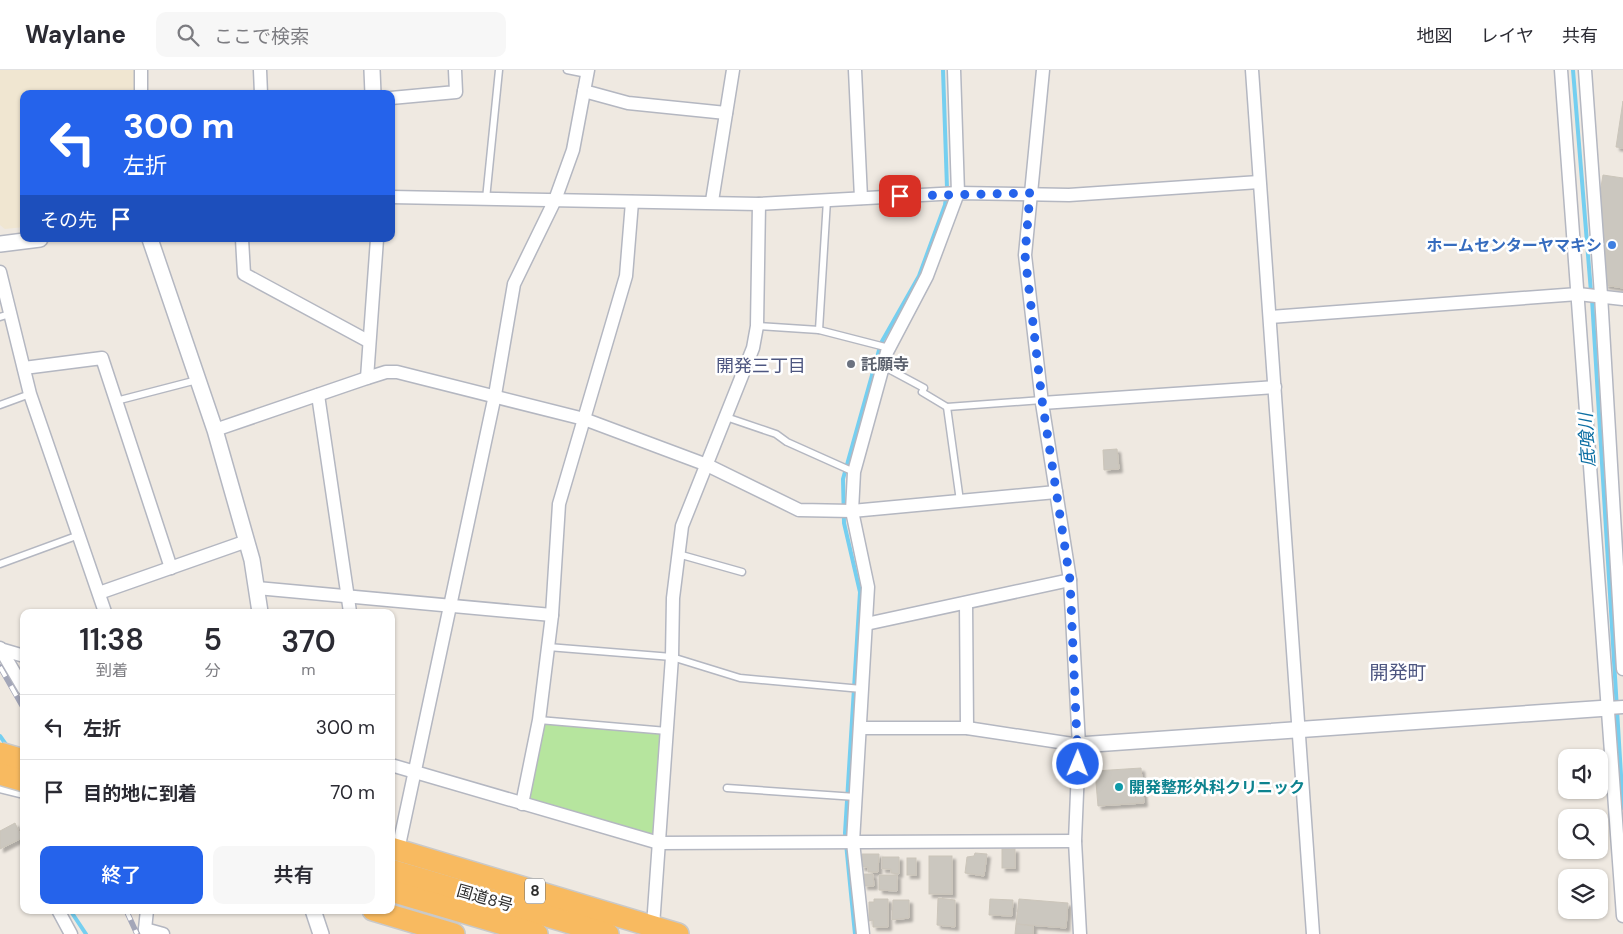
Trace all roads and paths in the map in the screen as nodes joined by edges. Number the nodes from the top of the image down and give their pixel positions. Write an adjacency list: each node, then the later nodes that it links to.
1 (141, 70): 15 (street)
2 (260, 70): 16 (street)
3 (372, 70): 17 (street)
4 (456, 70): 19 (street)
5 (499, 70): 26 (lane)
6 (567, 70): 14 (lane)
7 (732, 70): 20 (street)
8 (855, 70): 25 (street)
9 (954, 70): 22 (street)
10 (1043, 70): 23 (street)
11 (1252, 70): 21 (street)
12 (1561, 70): 38 (street)
13 (1585, 70): 39 (street)
14 (587, 72): 18 (street)
15 (141, 90)
16 (261, 90)
17 (373, 90)
18 (584, 92): 20 (street); 27 (street)
19 (395, 98)
20 (726, 113): 29 (street)
21 (1259, 182): 23 (street); 42 (street)
22 (958, 193): 23 (street); 25 (street); 46 (street)
23 (1030, 193): 56 (street)
24 (395, 197): 26 (street)
25 (861, 198): 28 (street)
26 (486, 199): 27 (street)
27 (555, 200): 30 (street); 54 (street)
28 (827, 200): 31 (street); 44 (lane)
29 (712, 201): 30 (street); 31 (street)
30 (632, 202): 60 (street)
31 (758, 204): 43 (street)
32 (20, 242): 36 (street)
33 (151, 242): 50 (street)
34 (242, 242): 45 (street)
35 (376, 242): 45 (street)
36 (0, 244)
37 (0, 272): 41 (street)
38 (1578, 294): 39 (street); 42 (street); 91 (street)
39 (1601, 295): 40 (street); 88 (street)
40 (1623, 298)
41 (5, 316): 48 (street)
42 (1270, 317): 51 (street)
43 (758, 326): 44 (lane); 59 (street)
44 (819, 330): 46 (lane)
45 (368, 341): 49 (street)
46 (889, 348): 47 (street)
47 (882, 366): 58 (lane); 63 (street)
48 (24, 368): 52 (street); 55 (street)
49 (367, 378): 53 (street); 54 (street)
50 (198, 379): 55 (lane); 61 (street)
51 (1275, 387): 56 (street); 95 (street)
52 (30, 394): 57 (lane); 67 (street)
53 (318, 395): 61 (street); 76 (street)
54 (495, 395): 60 (street); 78 (street)
55 (116, 401): 71 (street)
56 (1042, 402): 58 (lane); 64 (street)
57 (0, 405)
58 (947, 407): 65 (lane)
59 (726, 417): 62 (street); 63 (lane)
60 (584, 419): 62 (street); 82 (street)
61 (215, 430): 68 (street)
62 (708, 465): 66 (street); 69 (street)
63 (854, 472): 66 (street)
64 (1056, 492): 65 (street); 73 (street)
65 (960, 501): 66 (street)
66 (852, 511): 83 (street)
67 (79, 535): 70 (lane); 75 (street)
68 (247, 541): 71 (street); 74 (street)
69 (677, 554): 72 (lane); 87 (street)
70 (0, 564)
71 (171, 568): 75 (street)
72 (742, 572)
73 (1070, 580): 77 (street); 98 (street)
74 (257, 588): 76 (street); 80 (street)
75 (99, 593): 79 (street)
76 (348, 597): 78 (street); 81 (street)
77 (966, 603): 83 (street); 94 (street)
78 (451, 606): 82 (street); 102 (street)
79 (105, 609)
80 (260, 609)
81 (350, 609)
82 (552, 616): 84 (street)
83 (866, 624): 90 (street)
84 (548, 647): 87 (lane); 92 (street)
85 (0, 648): 86 (street); 89 (street)
86 (20, 655)
87 (672, 657): 90 (lane); 96 (street)
88 (1623, 669)
89 (20, 682)
90 (862, 689): 93 (street)
91 (1615, 707): 95 (street); 122 (street)
92 (539, 720): 96 (lane); 110 (street)
93 (860, 728): 94 (street); 109 (street)
94 (967, 728): 98 (street)
95 (1299, 729): 98 (street); 134 (street)
96 (667, 731): 113 (street)
97 (0, 745): 104 (street)
98 (1079, 745): 111 (street)
99 (0, 754): 100 (highway, bridge)
100 (20, 759)
101 (395, 765): 102 (street)
102 (414, 771): 110 (street); 114 (street)
103 (0, 774): 105 (highway, bridge)
104 (20, 776)
105 (20, 781)
106 (0, 786): 108 (street)
107 (727, 788): 109 (lane)
108 (20, 791)
109 (856, 797): 112 (street)
110 (522, 804): 113 (street)
111 (1075, 840): 112 (street); 133 (street)
112 (853, 842): 113 (street); 132 (street)
113 (659, 843): 123 (street)
114 (395, 845)
115 (395, 849): 123 (highway, 8)
116 (395, 871): 130 (highway, 国道8号 / 8)
117 (395, 892): 129 (highway, 国道8号)
118 (60, 914): 125 (street)
119 (147, 914): 124 (street)
120 (314, 914): 127 (street)
121 (387, 914): 128 (highway)
122 (1623, 916)
123 (653, 926): 131 (highway, 8)
124 (146, 931): 126 (street)
125 (72, 934)
126 (163, 934)
127 (321, 934)
128 (454, 934)
129 (537, 934)
130 (608, 934)
131 (678, 934)
132 (862, 934)
133 (1080, 934)
134 (1313, 934)

